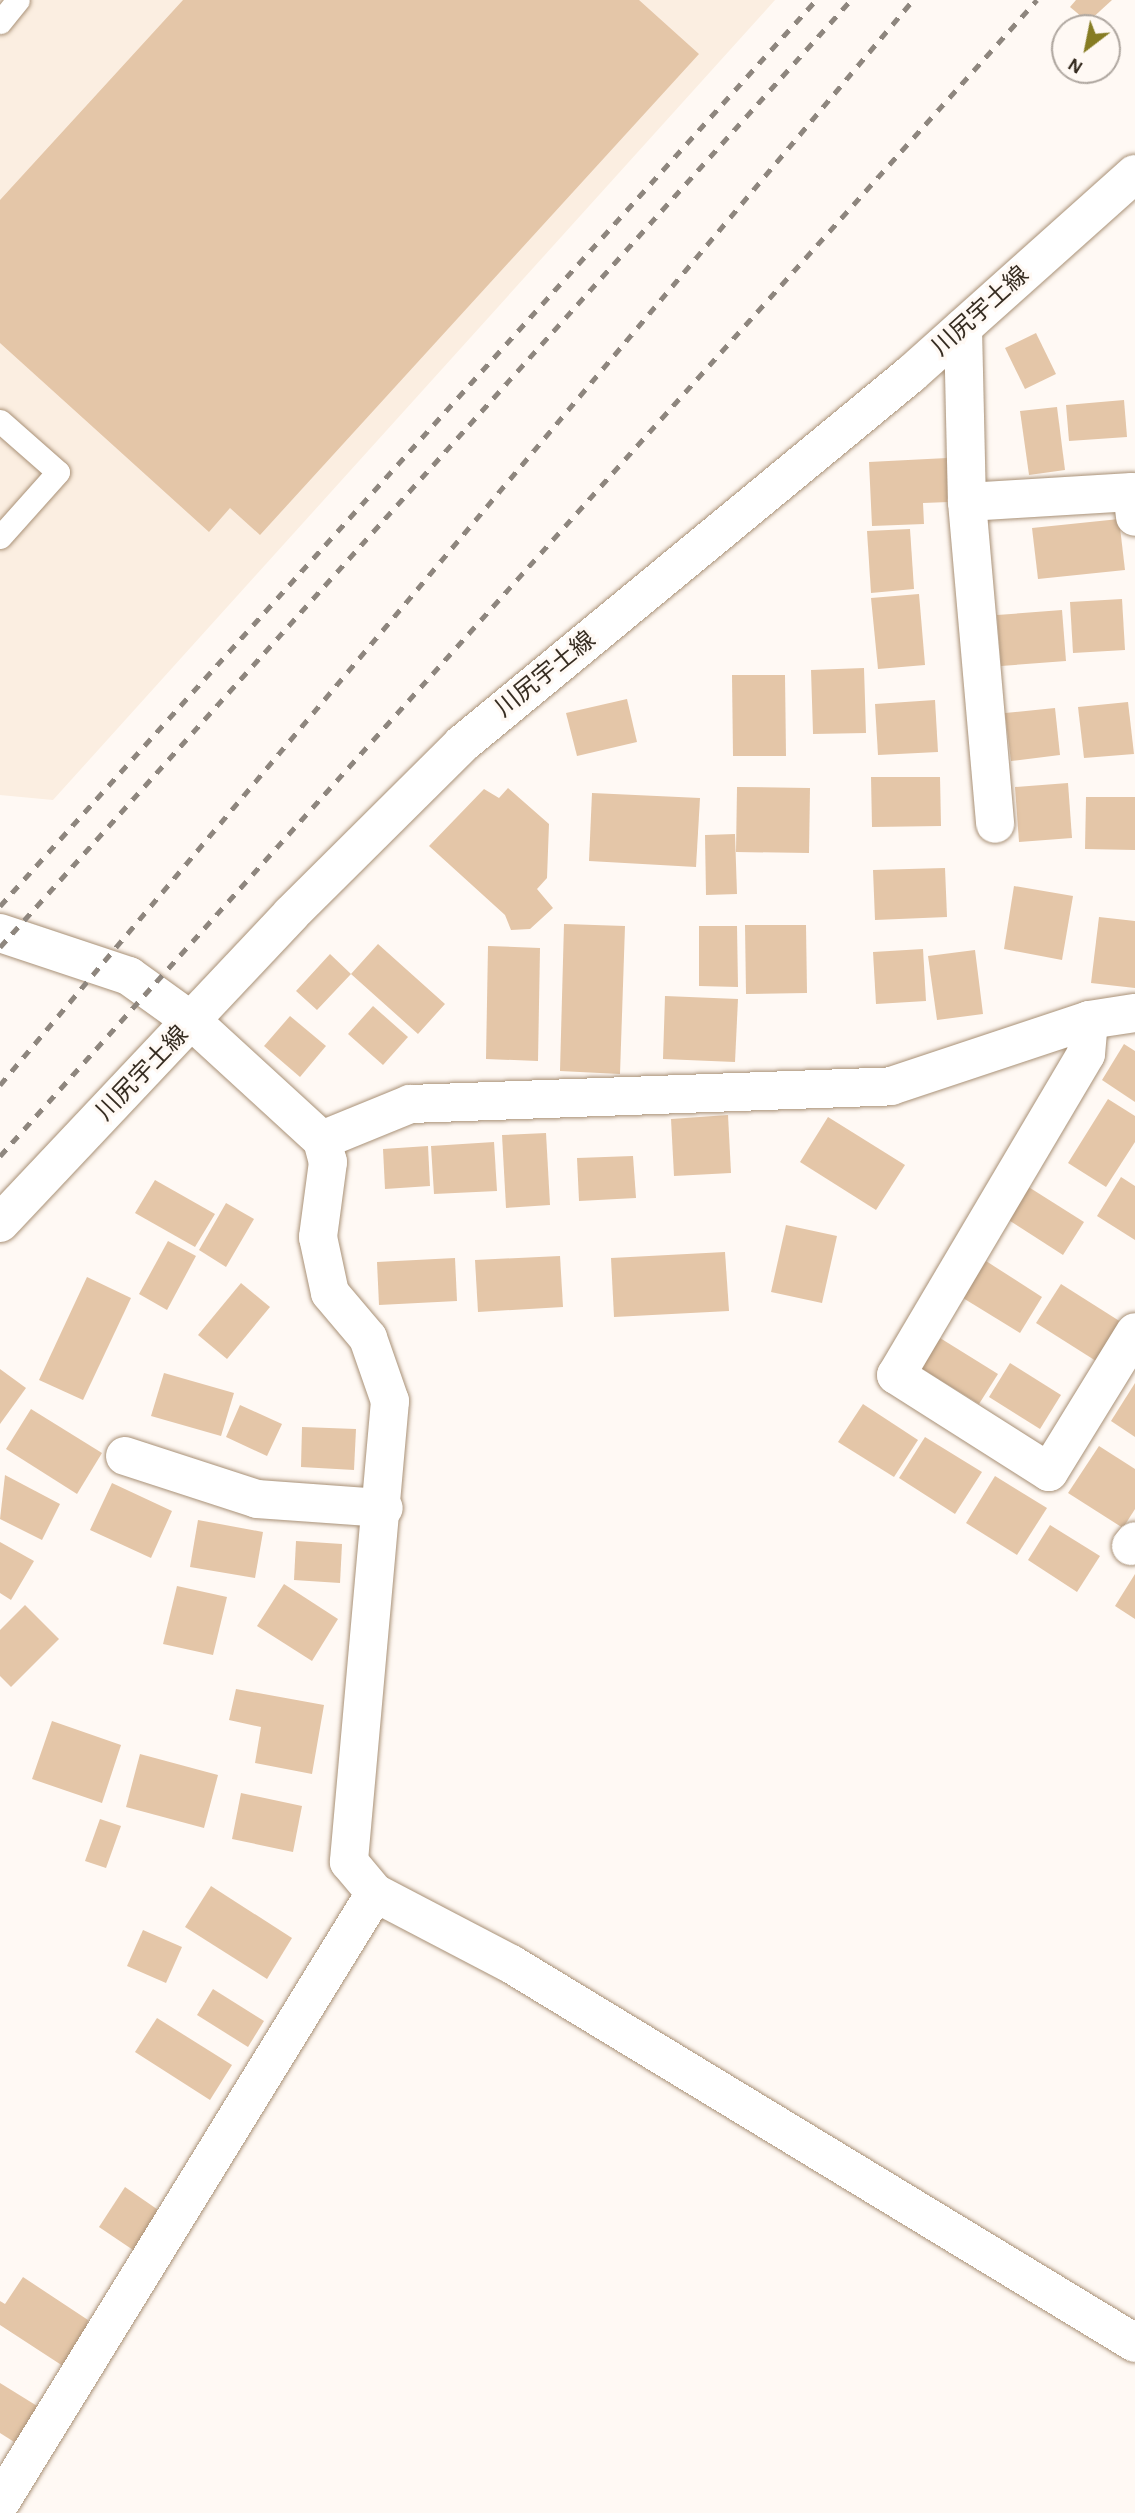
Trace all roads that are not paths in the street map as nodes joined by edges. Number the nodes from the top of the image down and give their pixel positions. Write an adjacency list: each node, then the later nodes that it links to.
1 (18, 0): 2 (lane)
2 (0, 22)
3 (1135, 174): 4 (street, 川尻宇土線)
4 (963, 328): 6 (street); 13 (street, 川尻宇土線)
5 (0, 421): 8 (lane)
6 (967, 502): 7 (street); 9 (street)
7 (1135, 517)
8 (0, 537)
9 (995, 824)
10 (0, 933): 13 (street)
11 (1135, 1013): 12 (street)
12 (1089, 1020): 14 (street); 16 (street)
13 (193, 1022): 14 (street); 15 (street, 川尻宇土線)
14 (322, 1140): 18 (street)
15 (0, 1223)
16 (1135, 1332)
17 (125, 1456): 18 (street)
18 (384, 1508): 19 (street)
19 (375, 1893): 20 (street); 21 (street)
20 (1135, 2343)
21 (0, 2502)

